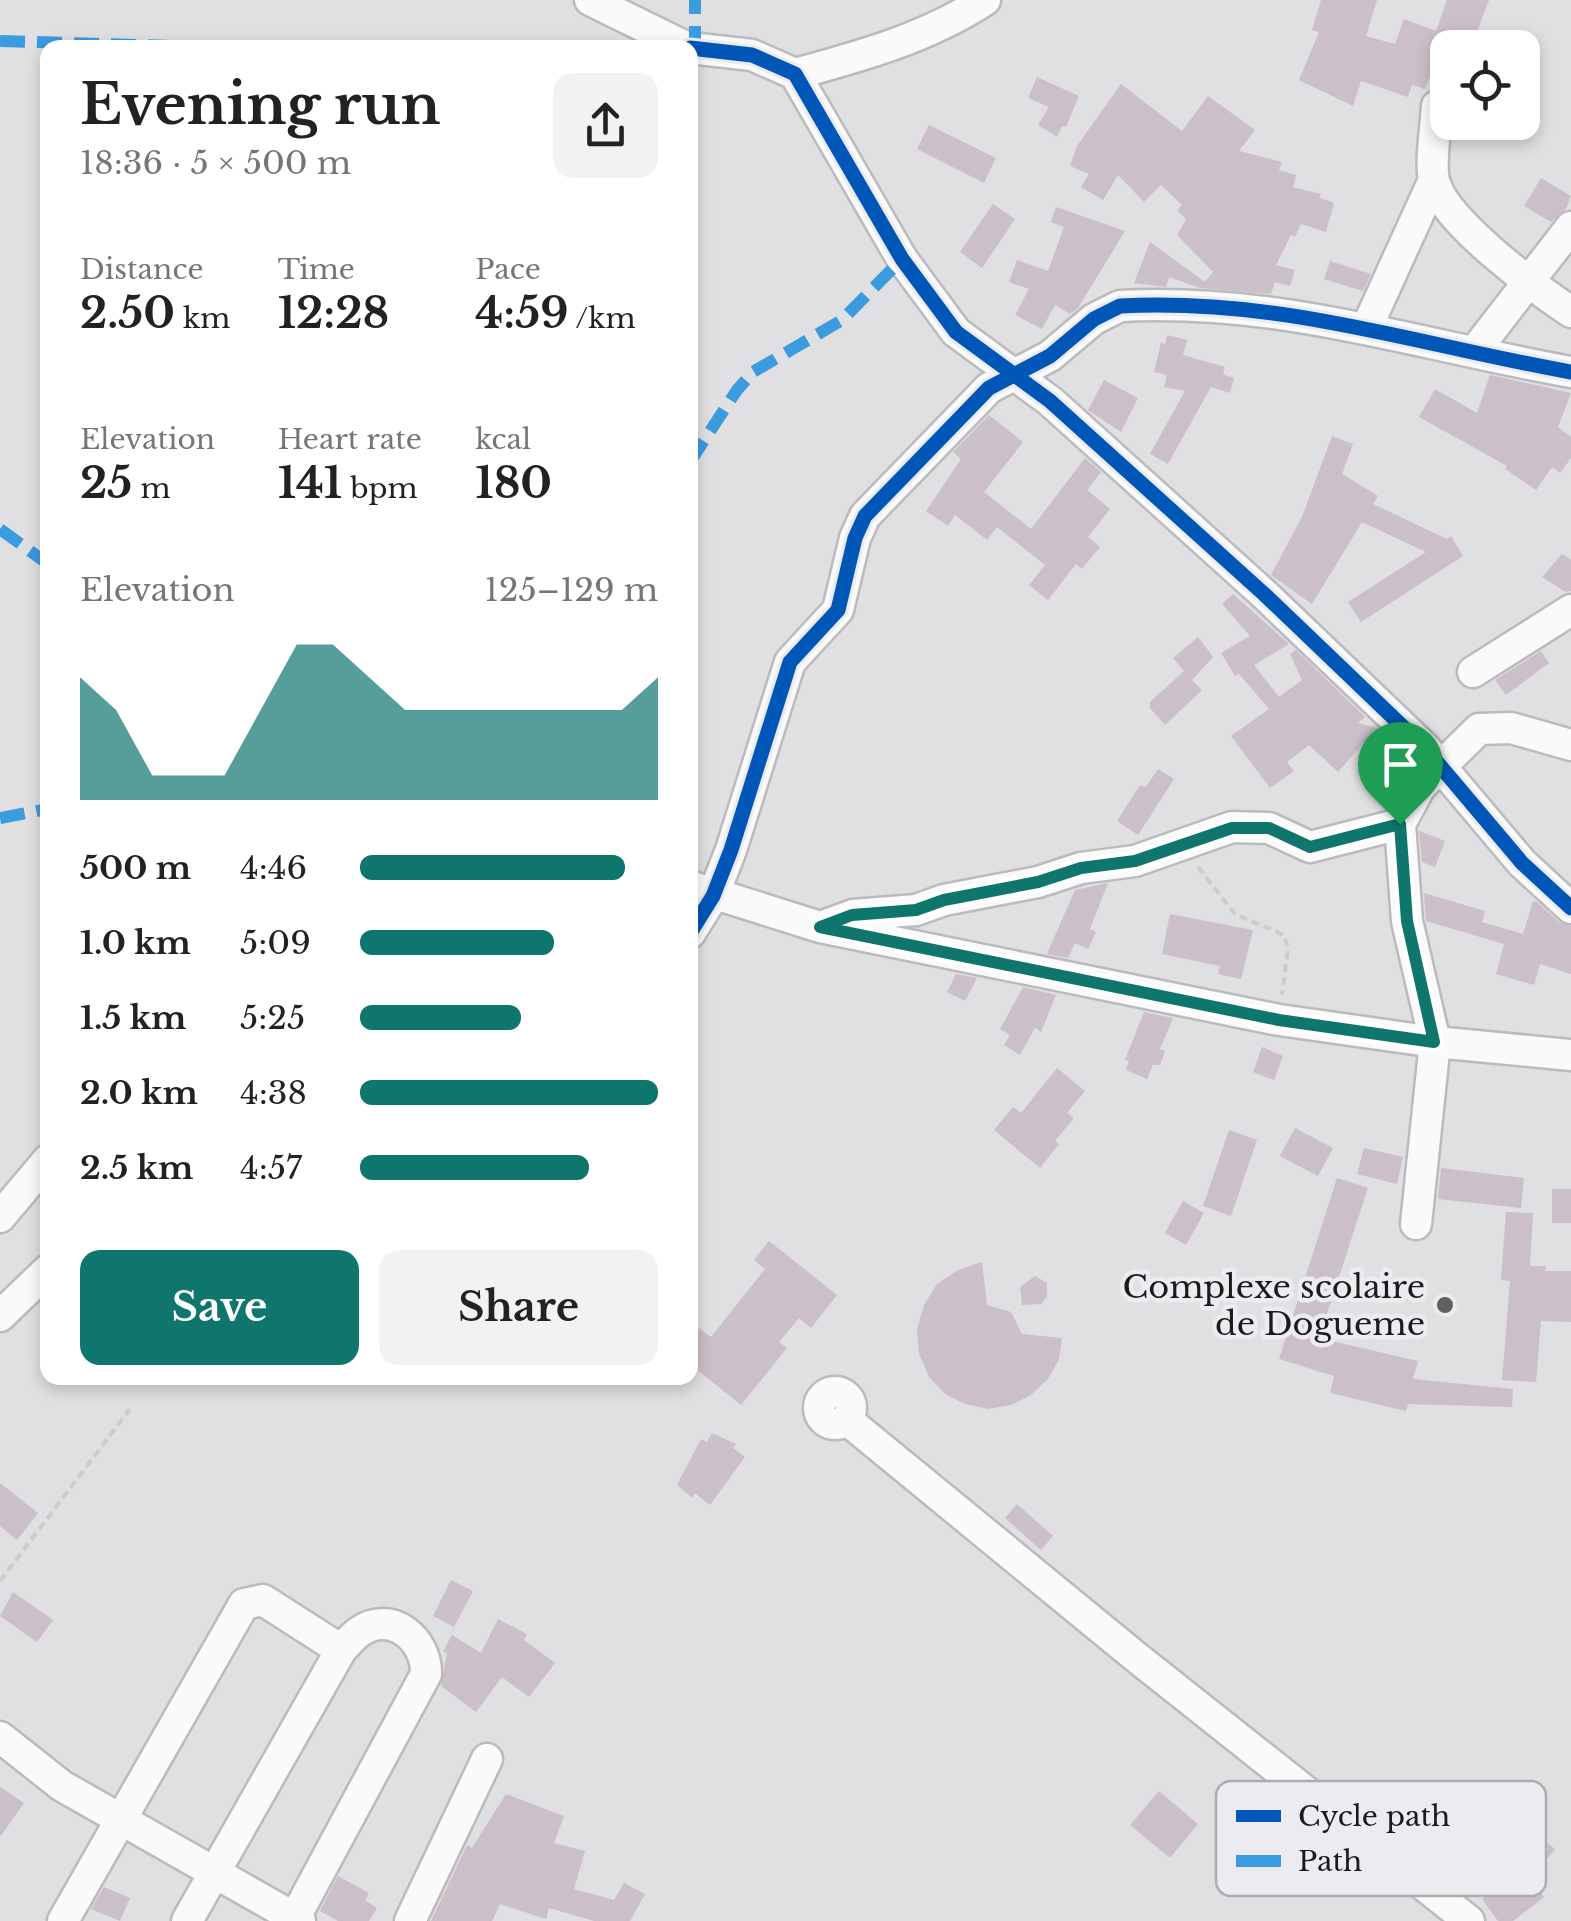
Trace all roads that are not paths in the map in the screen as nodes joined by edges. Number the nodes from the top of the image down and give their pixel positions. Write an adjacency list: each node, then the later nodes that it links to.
1 (590, 0): 3 (street)
2 (984, 0): 5 (street)
3 (666, 40)
4 (698, 53): 6 (street)
5 (840, 64): 6 (street); 7 (street)
6 (795, 74): 7 (street)
7 (822, 124): 16 (street)
8 (1436, 140): 9 (street)
9 (1434, 182): 11 (street); 13 (street)
10 (1571, 227): 11 (street)
11 (1530, 283): 12 (street); 14 (street)
12 (1571, 312)
13 (1367, 328): 14 (street); 16 (street)
14 (1474, 352): 15 (street)
15 (1571, 372)
16 (1012, 373): 20 (street); 22 (street)
17 (1571, 610): 18 (street)
18 (1473, 672)
19 (1571, 745): 20 (street)
20 (1440, 765): 21 (street); 23 (street)
21 (1400, 824): 24 (street); 25 (street)
22 (702, 891): 24 (street)
23 (1571, 908)
24 (820, 927): 25 (street)
25 (1434, 1042): 26 (street); 29 (street)
26 (1571, 1054)
27 (40, 1170): 28 (street)
28 (0, 1217)
29 (1416, 1224)
30 (40, 1278): 31 (street)
31 (0, 1316)
32 (847, 1420): 36 (street)
33 (341, 1650): 37 (street); 38 (street); 40 (street)
34 (0, 1737): 37 (street)
35 (488, 1759): 43 (street)
36 (1293, 1781)
37 (120, 1819): 38 (street); 41 (street)
38 (214, 1873): 40 (street); 42 (street)
39 (1438, 1896): 44 (street)
40 (296, 1920)
41 (63, 1921)
42 (186, 1921)
43 (410, 1921)
44 (1469, 1921)

